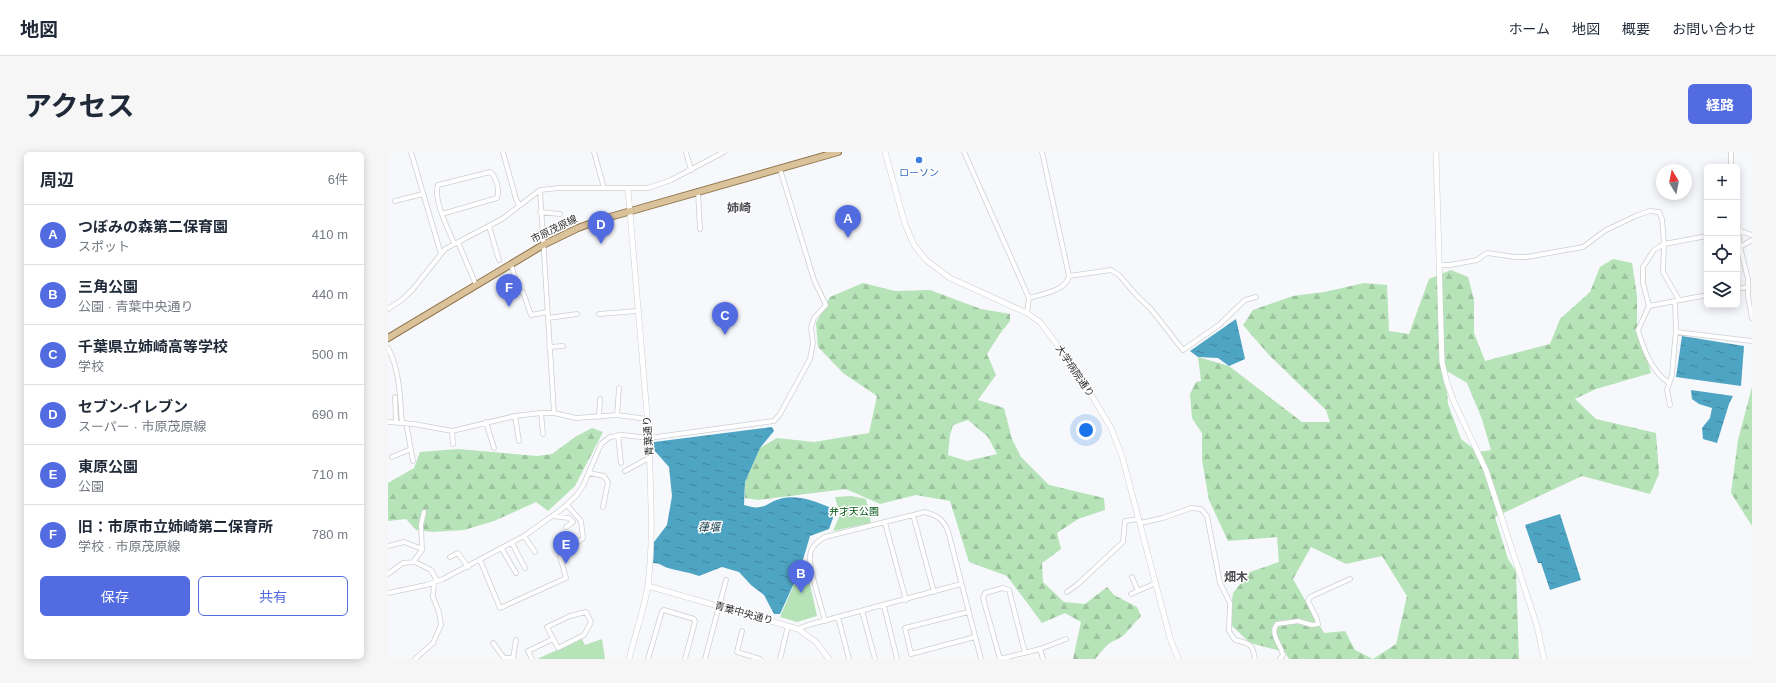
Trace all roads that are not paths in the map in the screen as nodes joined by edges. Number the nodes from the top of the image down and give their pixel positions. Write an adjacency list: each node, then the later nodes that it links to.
1 (411, 152): 21 (street)
2 (509, 152): 12 (street)
3 (594, 152): 17 (street)
4 (686, 152): 16 (street)
5 (724, 152): 16 (street)
6 (838, 152): 13 (main road, 市原茂原線)
7 (885, 152): 54 (street, 大学病院通り)
8 (964, 152): 48 (street)
9 (1042, 152): 42 (street)
10 (1436, 152): 41 (street)
11 (1731, 152): 14 (street)
12 (503, 153): 23 (street)
13 (826, 154): 15 (main road, 市原茂原線)
14 (1731, 164)
15 (780, 169): 20 (main road, 市原茂原線); 84 (street)
16 (691, 170): 18 (street)
17 (604, 188): 18 (street); 19 (street)
18 (628, 189): 25 (street, 青葉通り)
19 (540, 190): 23 (street); 24 (street)
20 (698, 192): 25 (main road, 市原茂原線); 29 (street)
21 (423, 194): 22 (street); 38 (street)
22 (395, 201)
23 (519, 205): 28 (street)
24 (540, 212): 27 (street); 36 (street)
25 (629, 212): 36 (main road, 市原茂原線); 52 (street, 青葉通り)
26 (442, 214): 26 (street); 34 (street)
27 (560, 214)
28 (489, 226): 34 (street); 39 (street)
29 (700, 229)
30 (1740, 231): 31 (street)
31 (1752, 236)
32 (1704, 237): 35 (street)
33 (1752, 240): 37 (street)
34 (456, 243): 38 (street); 43 (street)
35 (1664, 244): 41 (street); 49 (street); 50 (street)
36 (542, 245): 40 (main road, 市原茂原線); 53 (street)
37 (1740, 247): 44 (street)
38 (441, 254): 51 (street)
39 (499, 260)
40 (511, 264): 43 (main road, 市原茂原線); 53 (street)
41 (1439, 265): 164 (street)
42 (1069, 276): 47 (street); 48 (street)
43 (476, 285): 60 (main road, 市原茂原線)
44 (1748, 287): 45 (street); 58 (street)
45 (1740, 288)
46 (1704, 296): 49 (street)
47 (1256, 297)
48 (1029, 298): 54 (street)
49 (1677, 301): 50 (street); 59 (street)
50 (1649, 306): 66 (street)
51 (388, 309)
52 (637, 311): 56 (street); 76 (street, 青葉通り)
53 (547, 312): 57 (street)
54 (1027, 313): 100 (street, 大学病院通り)
55 (577, 314): 57 (street)
56 (599, 314)
57 (548, 318): 63 (street)
58 (1752, 318)
59 (1676, 332): 61 (street); 66 (street)
60 (388, 338)
61 (1752, 342)
62 (563, 346): 63 (street)
63 (550, 347): 72 (street)
64 (388, 348): 65 (street)
65 (390, 360): 80 (street)
66 (1668, 382): 70 (street)
67 (619, 388): 74 (street)
68 (395, 397): 78 (street)
69 (600, 399): 75 (street)
70 (1670, 405)
71 (541, 413): 72 (street); 73 (street); 82 (street)
72 (554, 413): 75 (street)
73 (515, 416): 79 (street); 85 (street)
74 (617, 416): 75 (street); 76 (street)
75 (599, 417)
76 (647, 419): 84 (street, 青葉通り)
77 (388, 422): 78 (street)
78 (396, 422): 80 (street)
79 (486, 422): 81 (street); 87 (street)
80 (404, 423): 81 (street); 88 (street)
81 (452, 431): 86 (street)
82 (543, 434)
83 (618, 435): 84 (street); 92 (street); 94 (street)
84 (649, 438): 90 (street, 青葉通り)
85 (519, 441)
86 (453, 444)
87 (494, 448)
88 (411, 449): 89 (street); 91 (street)
89 (392, 457)
90 (649, 458): 93 (street); 122 (street, 青葉通り)
91 (413, 462)
92 (622, 463)
93 (625, 471)
94 (589, 473): 95 (street); 96 (street)
95 (567, 505): 99 (street); 110 (street)
96 (603, 506)
97 (424, 512): 106 (street)
98 (913, 515): 101 (street); 121 (street); 124 (street)
99 (551, 516): 102 (street); 103 (street)
100 (1139, 521): 120 (street, 大学病院通り); 125 (street); 162 (street)
101 (885, 523): 128 (street); 134 (street)
102 (566, 526)
103 (524, 536): 104 (street); 108 (street)
104 (512, 543): 107 (street); 113 (street)
105 (388, 546): 106 (street)
106 (422, 549): 111 (street)
107 (502, 549): 110 (street); 114 (street)
108 (535, 552)
109 (450, 557): 112 (street)
110 (480, 560): 112 (street)
111 (413, 562): 115 (street); 119 (street)
112 (468, 566): 119 (street)
113 (525, 568)
114 (516, 573)
115 (388, 574)
116 (1132, 577): 123 (street)
117 (1350, 579): 163 (street)
118 (726, 580): 130 (street)
119 (435, 582): 126 (street); 146 (street)
120 (1156, 583): 123 (street); 161 (street, 大学病院通り)
121 (961, 584): 124 (street); 132 (street)
122 (648, 586): 130 (street, 青葉中央通り); 148 (street, 青葉通り)
123 (1138, 591): 127 (street)
124 (934, 592): 128 (street)
125 (1067, 592)
126 (388, 593)
127 (1132, 594)
128 (906, 600): 129 (street)
129 (884, 606): 131 (street); 157 (street)
130 (719, 607): 135 (street, 青葉中央通り); 151 (street)
131 (862, 611): 133 (street); 156 (street)
132 (968, 612): 138 (street); 138 (street)
133 (838, 617): 134 (street); 155 (street)
134 (825, 621): 136 (street)
135 (788, 626): 136 (street, 青葉中央通り); 153 (street)
136 (798, 629): 154 (street, 青葉中央通り)
137 (742, 631): 152 (street)
138 (975, 637): 158 (street)
139 (553, 639): 139 (street); 147 (street)
140 (1066, 639): 143 (street)
141 (516, 640): 145 (street)
142 (493, 642): 145 (street)
143 (1040, 649): 144 (street); 160 (street)
144 (1025, 653): 159 (street); 159 (street)
145 (513, 658)
146 (415, 659)
147 (532, 659)
148 (629, 659)
149 (648, 659): 150 (street)
150 (685, 659)
151 (705, 659)
152 (760, 659)
153 (780, 659)
154 (829, 659)
155 (849, 659)
156 (875, 659)
157 (897, 659)
158 (981, 659)
159 (1000, 659)
160 (1043, 659)
161 (1178, 659)
162 (1255, 659)
163 (1280, 659)
164 (1544, 659)

